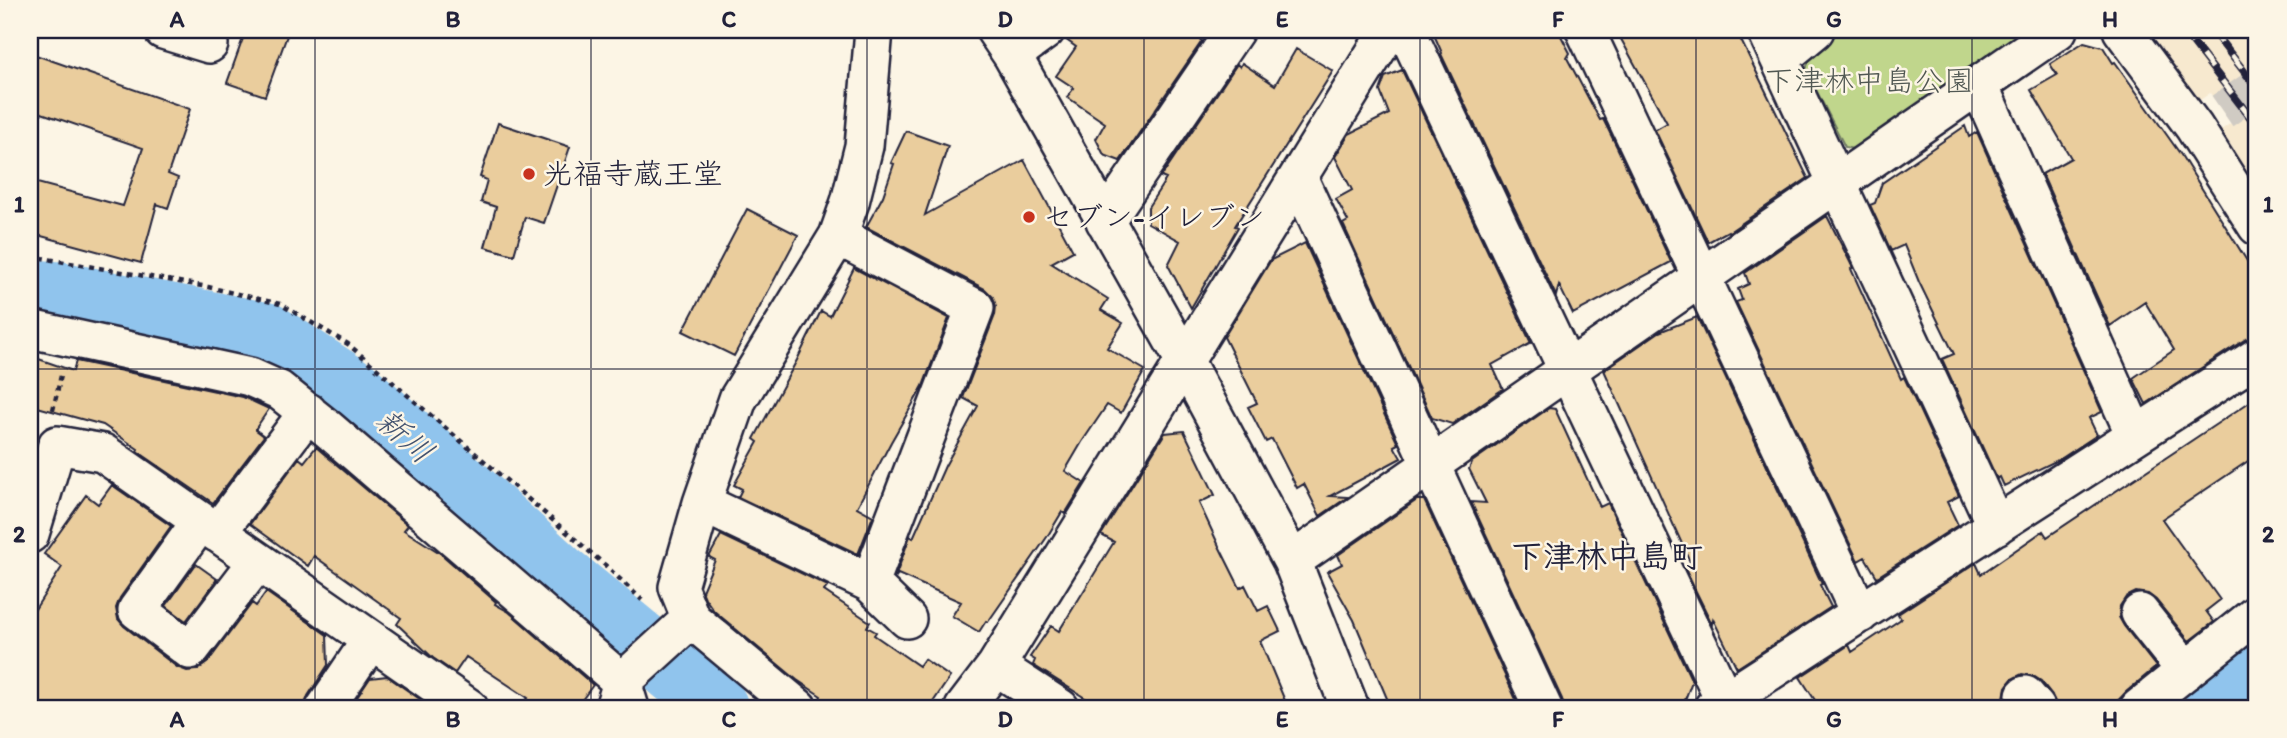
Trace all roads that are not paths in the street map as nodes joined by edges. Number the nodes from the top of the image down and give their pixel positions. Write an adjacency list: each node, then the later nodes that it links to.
1 (163, 30): 12 (street)
2 (874, 30): 19 (street)
3 (1046, 30): 11 (street)
4 (1235, 30): 17 (street)
5 (1389, 30): 15 (street)
6 (1406, 30): 24 (street)
7 (1584, 30): 20 (street)
8 (1815, 30): 13 (street)
9 (2058, 30): 14 (street)
10 (2122, 30): 18 (street)
11 (1003, 42): 17 (street)
12 (209, 44)
13 (1773, 44): 16 (street)
14 (1979, 85): 16 (street); 26 (street)
15 (1298, 177): 23 (street); 27 (street)
16 (1837, 183): 20 (street); 29 (street)
17 (1105, 221): 23 (street)
18 (2257, 226)
19 (838, 236): 28 (street); 34 (street)
20 (1702, 277): 24 (street); 36 (street)
21 (30, 329): 25 (street)
22 (2257, 357): 26 (street)
23 (1184, 360): 33 (street); 41 (street)
24 (1568, 369): 27 (street); 44 (street)
25 (308, 412): 30 (street); 43 (street)
26 (2135, 435): 29 (street)
27 (1431, 465): 33 (street); 51 (street)
28 (702, 503): 34 (street); 39 (street)
29 (1996, 526): 36 (street)
30 (209, 527): 31 (street); 32 (street); 32 (street)
31 (30, 534)
32 (258, 561): 40 (street)
33 (1292, 561): 50 (street)
34 (870, 583): 38 (street)
35 (2140, 613): 42 (street)
36 (1860, 614): 44 (street)
37 (2257, 614): 42 (street)
38 (907, 619)
39 (682, 626): 43 (street); 47 (street)
40 (371, 640): 45 (street); 46 (street)
41 (996, 666): 48 (street); 49 (street)
42 (2186, 671): 52 (street)
43 (625, 692)
44 (1719, 704)
45 (325, 708)
46 (469, 708)
47 (798, 708)
48 (964, 708)
49 (1060, 708)
50 (1350, 708)
51 (1543, 708)
52 (2139, 708)

